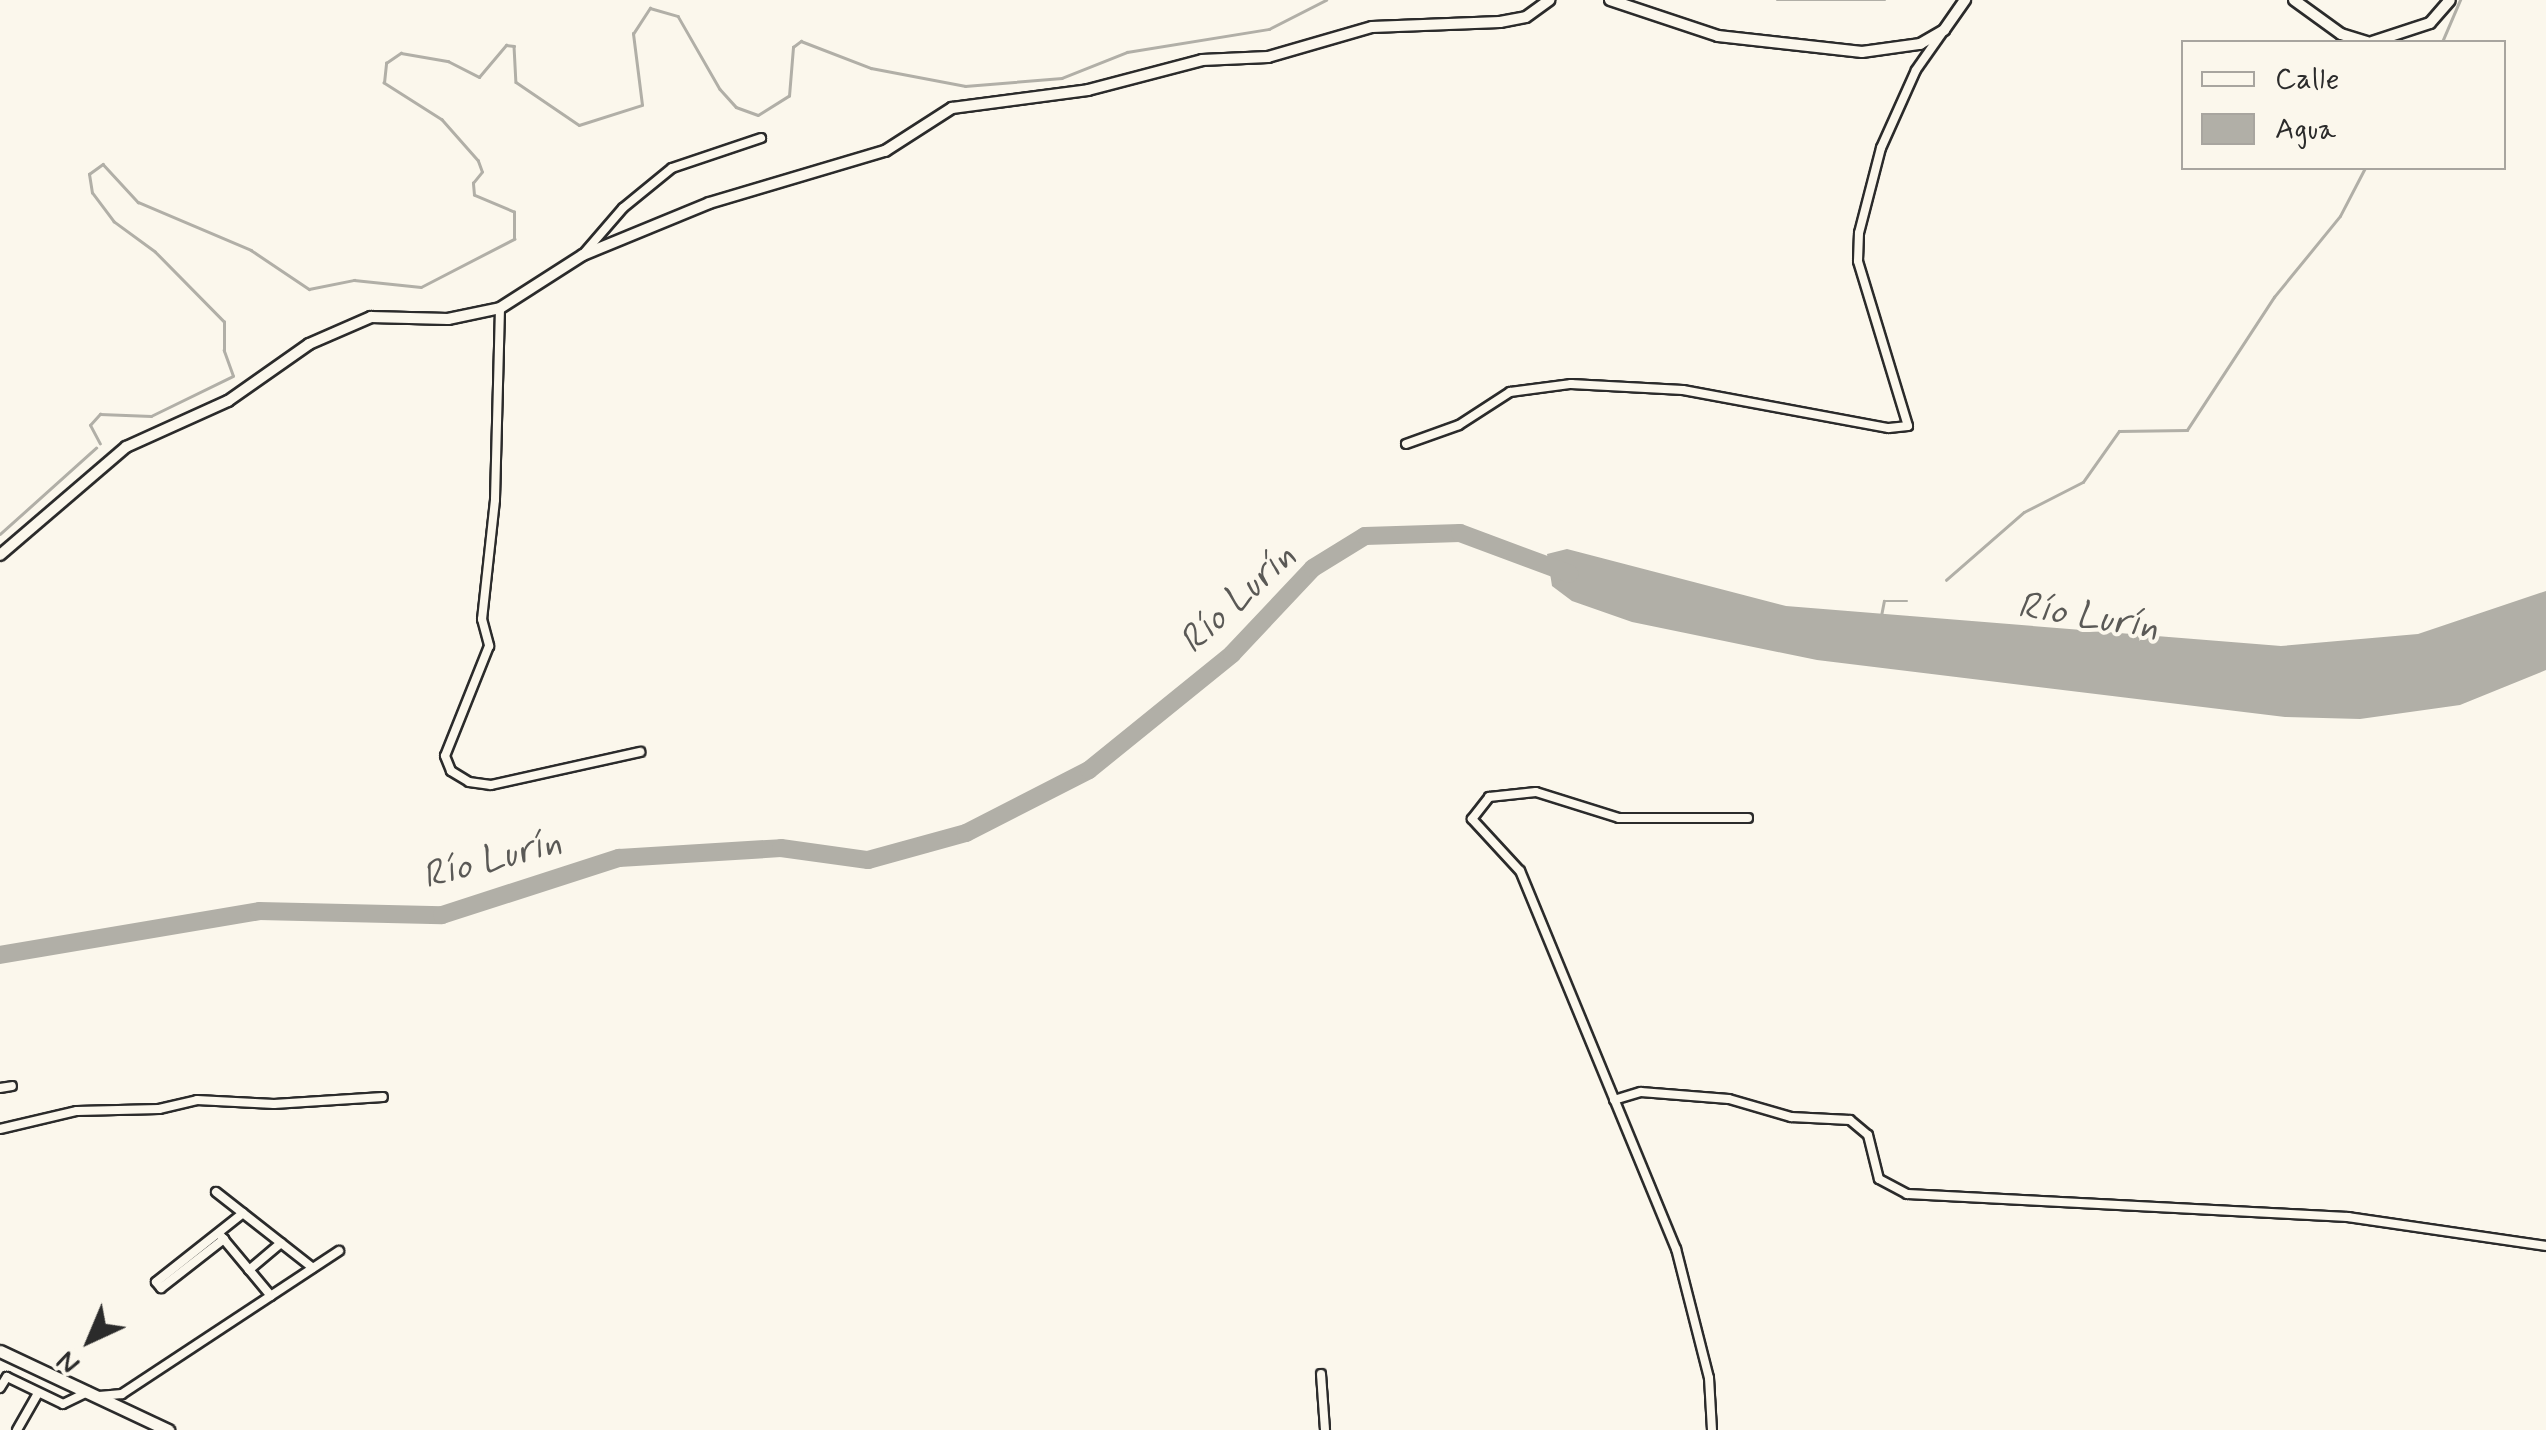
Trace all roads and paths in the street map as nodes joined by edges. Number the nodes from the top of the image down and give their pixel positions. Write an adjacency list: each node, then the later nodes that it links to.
1 (1549, 0): 10 (street)
2 (1610, 0): 6 (street)
3 (1966, 0): 6 (street)
4 (2294, 0): 7 (street)
5 (2450, 0): 8 (street)
6 (1944, 30): 12 (street)
7 (2362, 40)
8 (2376, 40)
9 (761, 138): 10 (street)
10 (583, 254): 11 (street)
11 (500, 308): 13 (street); 14 (street)
12 (1406, 444)
13 (0, 555)
14 (640, 752)
15 (1748, 818): 19 (street)
16 (12, 1086): 17 (street)
17 (0, 1088)
18 (383, 1097): 20 (street)
19 (1614, 1100): 25 (street); 38 (street)
20 (0, 1129)
21 (216, 1192): 22 (street)
22 (243, 1213): 23 (street); 24 (street)
23 (221, 1236): 23 (street); 28 (street)
24 (282, 1243): 27 (street); 28 (street)
25 (2546, 1246)
26 (339, 1251): 27 (street)
27 (312, 1268): 29 (street)
28 (249, 1270): 29 (street)
29 (271, 1296): 34 (street)
30 (0, 1351): 34 (main road)
31 (1321, 1374): 37 (street)
32 (0, 1388): 33 (street)
33 (37, 1394): 34 (street); 35 (street)
34 (93, 1394): 36 (main road)
35 (16, 1430)
36 (168, 1430)
37 (1325, 1430)
38 (1712, 1430)

